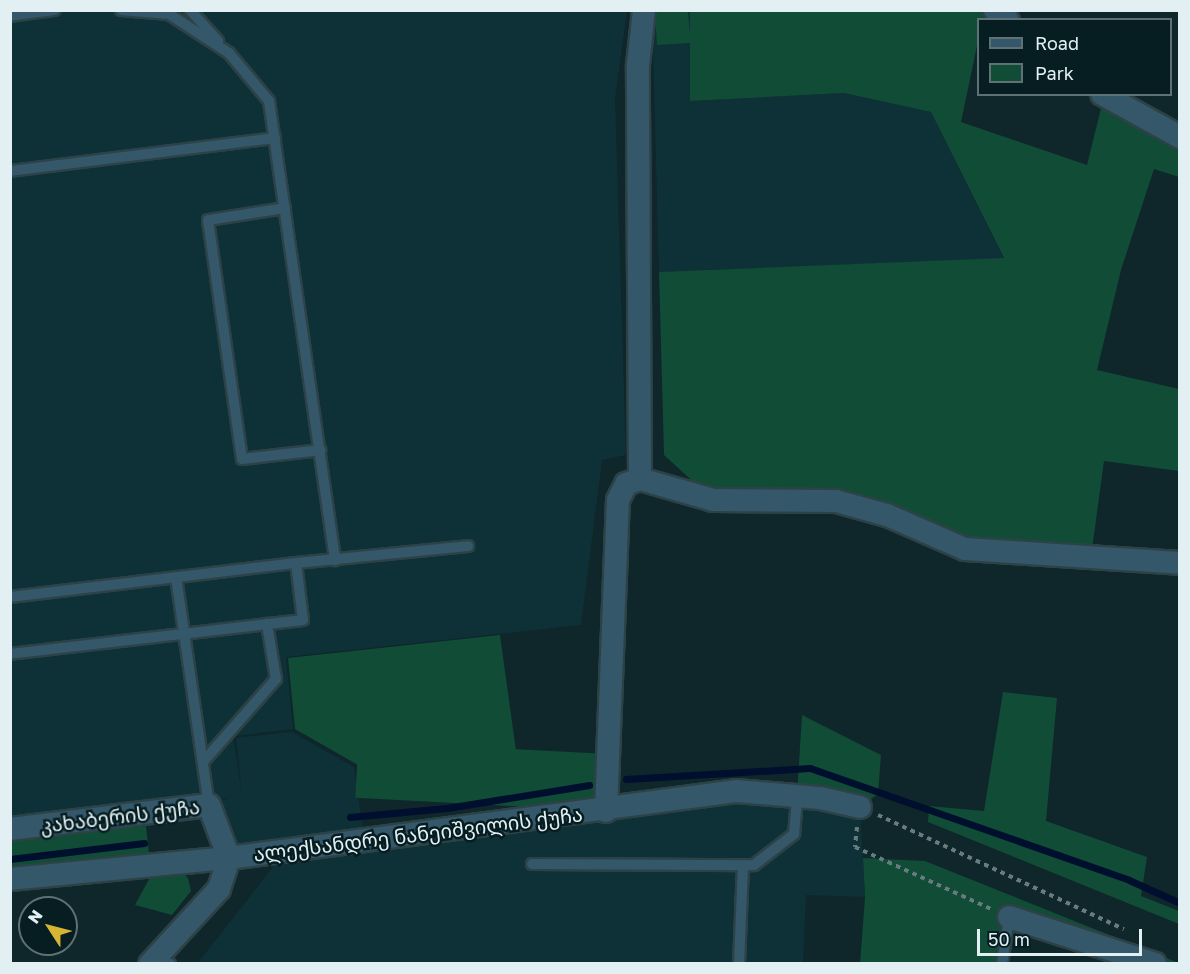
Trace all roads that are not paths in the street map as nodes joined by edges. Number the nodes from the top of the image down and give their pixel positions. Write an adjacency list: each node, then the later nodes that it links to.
1 (55, 10): 5 (lane)
2 (122, 10): 6 (lane)
3 (190, 10): 6 (lane)
4 (644, 10): 13 (street)
5 (10, 16)
6 (229, 53): 9 (lane)
7 (1106, 96): 8 (street)
8 (1179, 137)
9 (275, 138): 10 (lane); 11 (lane)
10 (10, 171)
11 (285, 208): 12 (lane); 12 (lane)
12 (320, 450): 15 (lane)
13 (640, 478): 17 (street); 27 (street, ალექსანდრე ნანეიშვილის ქუჩა)
14 (468, 546): 15 (lane)
15 (336, 560): 16 (lane)
16 (296, 563): 18 (lane); 20 (lane)
17 (1179, 563)
18 (176, 577): 19 (lane); 21 (lane)
19 (10, 597)
20 (267, 624): 21 (lane); 23 (lane)
21 (184, 633): 22 (lane); 23 (lane)
22 (10, 654)
23 (203, 762): 25 (lane)
24 (797, 796): 26 (street, ალექსანდრე ნანეიშვილის ქუჩა); 27 (street, ალექსანდრე ნანეიშვილის ქუჩა); 31 (lane)
25 (209, 805): 28 (street, კახაბერის ქუჩა); 29 (street, კახაბერის ქუჩა)
26 (860, 807)
27 (606, 811): 29 (street, ალექსანდრე ნანეიშვილის ქუჩა)
28 (10, 830)
29 (230, 858): 32 (street); 35 (street)
30 (532, 864): 31 (lane)
31 (743, 865): 36 (lane)
32 (10, 879)
33 (1009, 918): 34 (street); 37 (lane)
34 (1130, 960): 38 (street)
35 (157, 963)
36 (739, 963)
37 (1002, 963)
38 (1155, 963)

